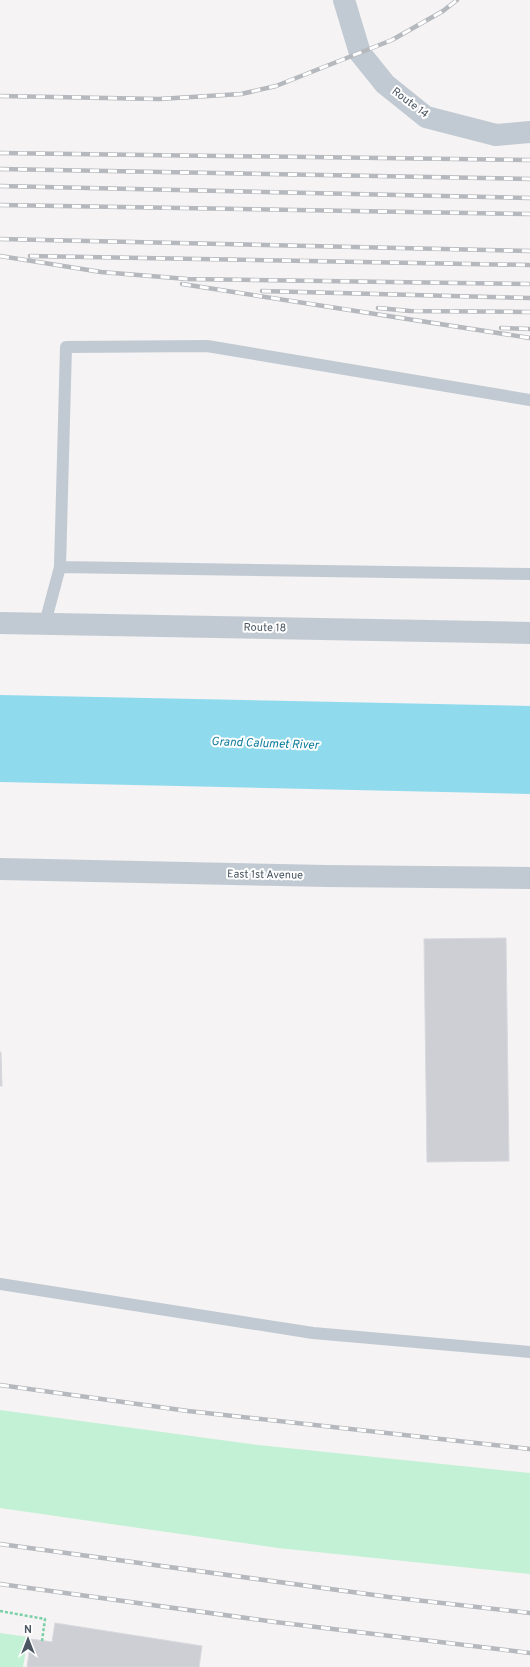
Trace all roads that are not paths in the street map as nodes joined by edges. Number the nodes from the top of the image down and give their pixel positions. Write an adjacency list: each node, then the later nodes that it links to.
1 (344, 0): 2 (street, Route 14)
2 (530, 132)
3 (530, 400): 4 (lane)
4 (60, 567): 5 (lane); 7 (lane)
5 (530, 574)
6 (0, 623): 7 (street, Route 18)
7 (45, 623): 8 (street, Route 18)
8 (530, 633)
9 (0, 869): 10 (street, East 1st Avenue)
10 (530, 878)
11 (0, 1284): 12 (lane)
12 (530, 1352)

